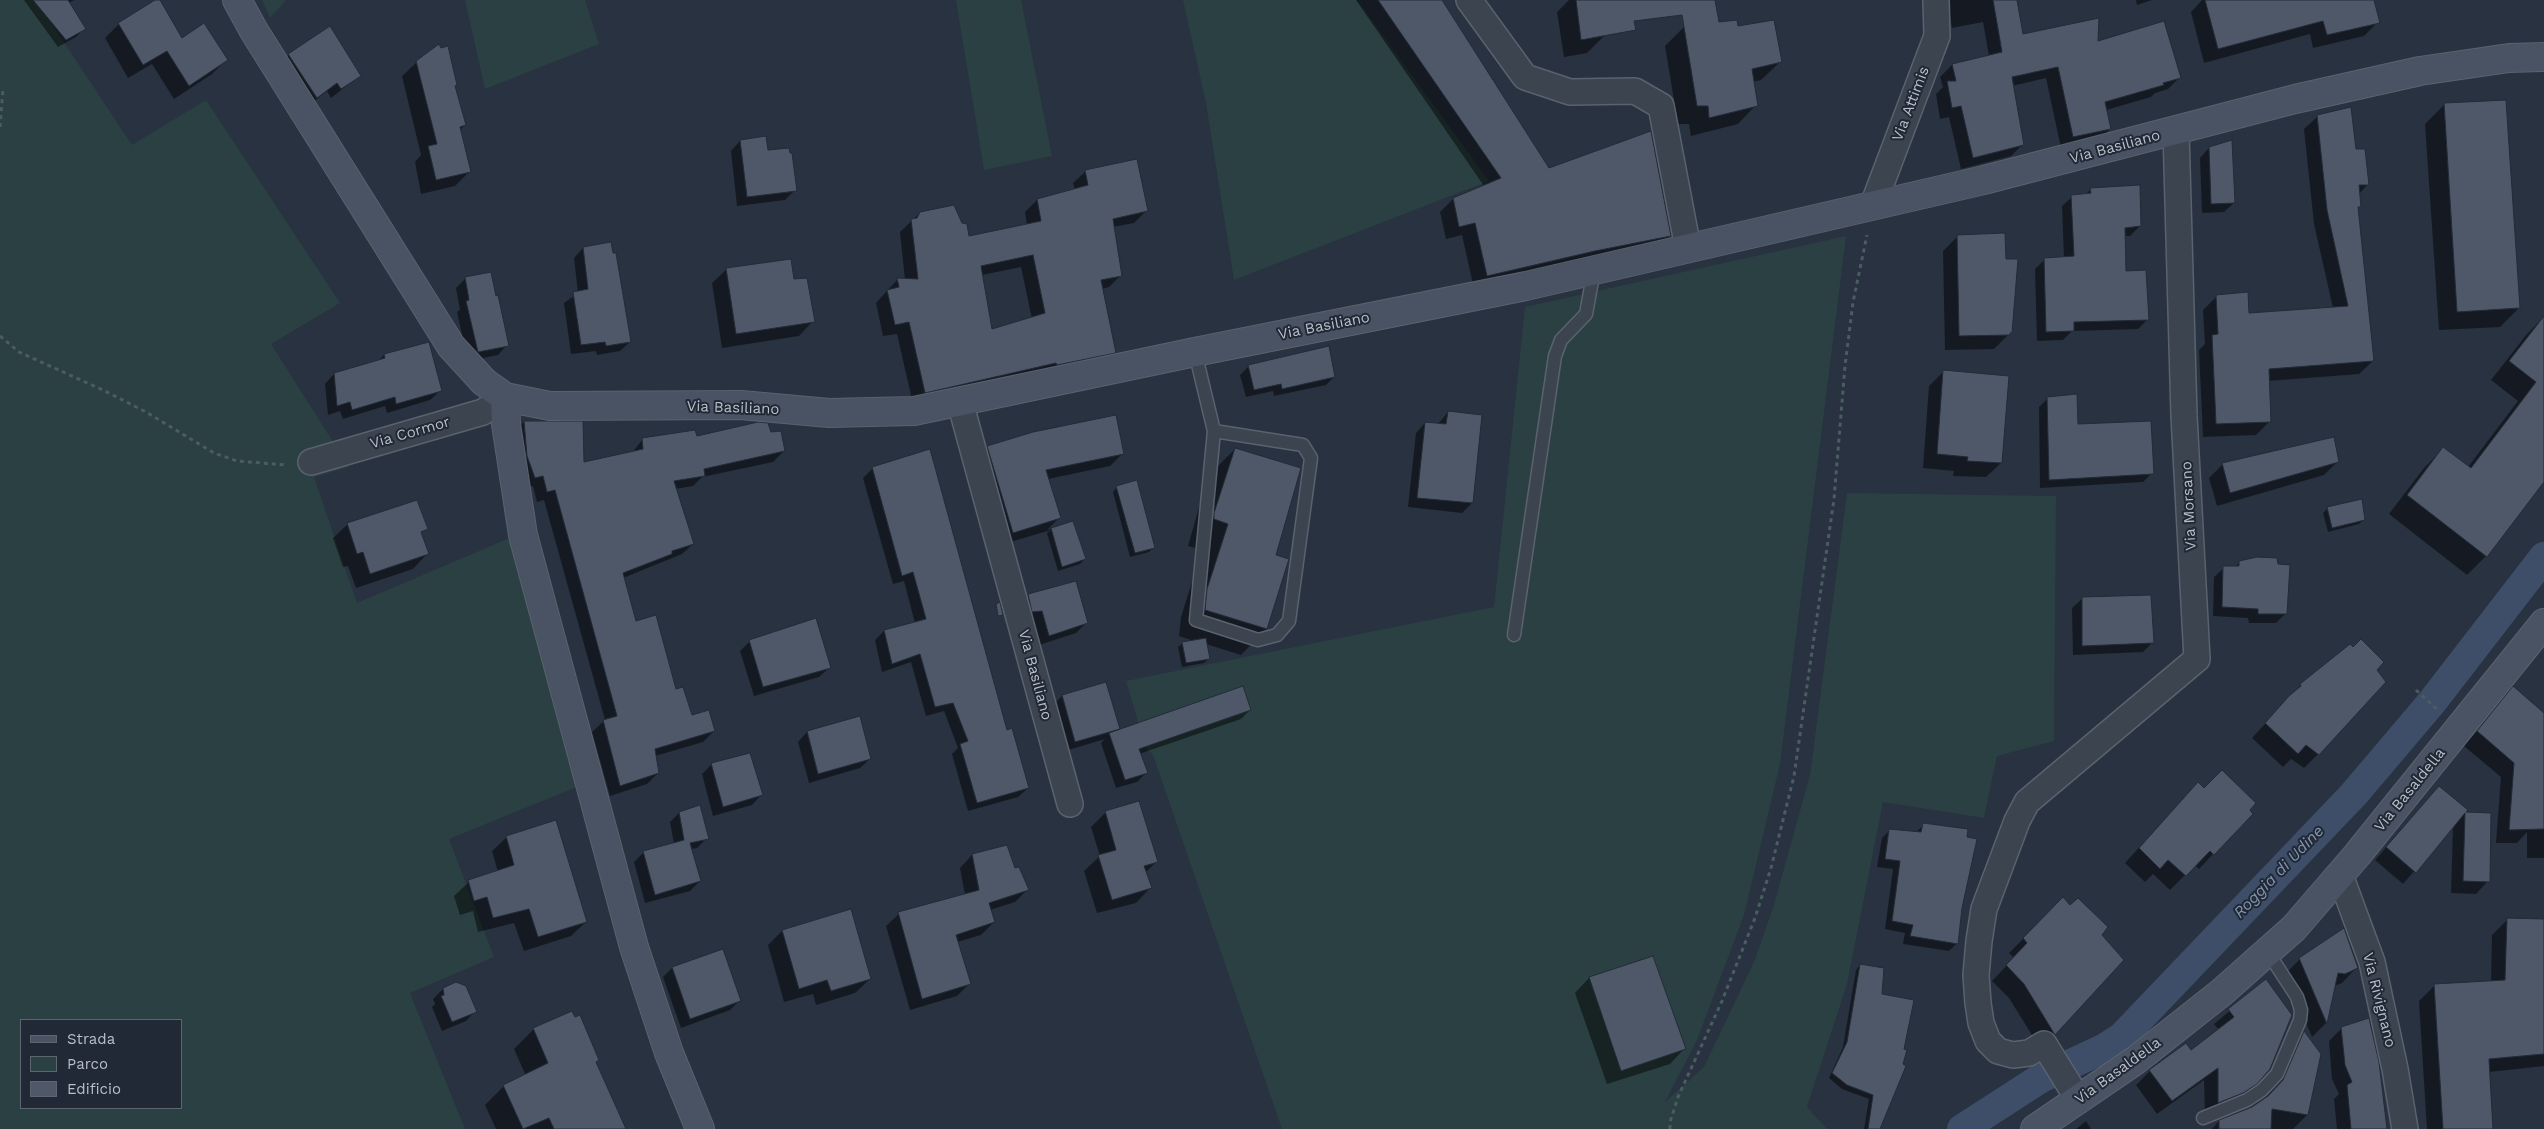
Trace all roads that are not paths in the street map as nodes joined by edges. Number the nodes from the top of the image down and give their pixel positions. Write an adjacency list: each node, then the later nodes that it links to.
1 (237, 0): 10 (street)
2 (1469, 0): 7 (street)
3 (1936, 0): 6 (street, Via Attimis)
4 (2544, 57): 5 (street, Via Basiliano)
5 (2176, 131): 6 (street, Via Basiliano); 19 (street, Via Morsano)
6 (1873, 205): 7 (street, Via Basiliano)
7 (1688, 248): 8 (street, Via Basiliano)
8 (1594, 270): 9 (street, Via Basiliano); 15 (lane)
9 (1195, 352): 11 (street, Via Basiliano); 12 (lane)
10 (505, 397): 11 (street, Via Basiliano); 13 (street, Via Cormor); 21 (street)
11 (960, 402): 16 (street, Via Basiliano)
12 (1214, 430): 12 (lane)
13 (311, 462)
14 (2544, 623): 17 (street, Via Basaldella)
15 (1514, 635)
16 (1070, 804)
17 (2340, 874): 18 (street, Via Basaldella); 23 (street, Via Rivignano)
18 (2267, 951): 19 (street, Via Basaldella); 20 (lane)
19 (2073, 1090): 22 (street, Via Basaldella)
20 (2204, 1118)
21 (700, 1129)
22 (2035, 1129)
23 (2405, 1129)

